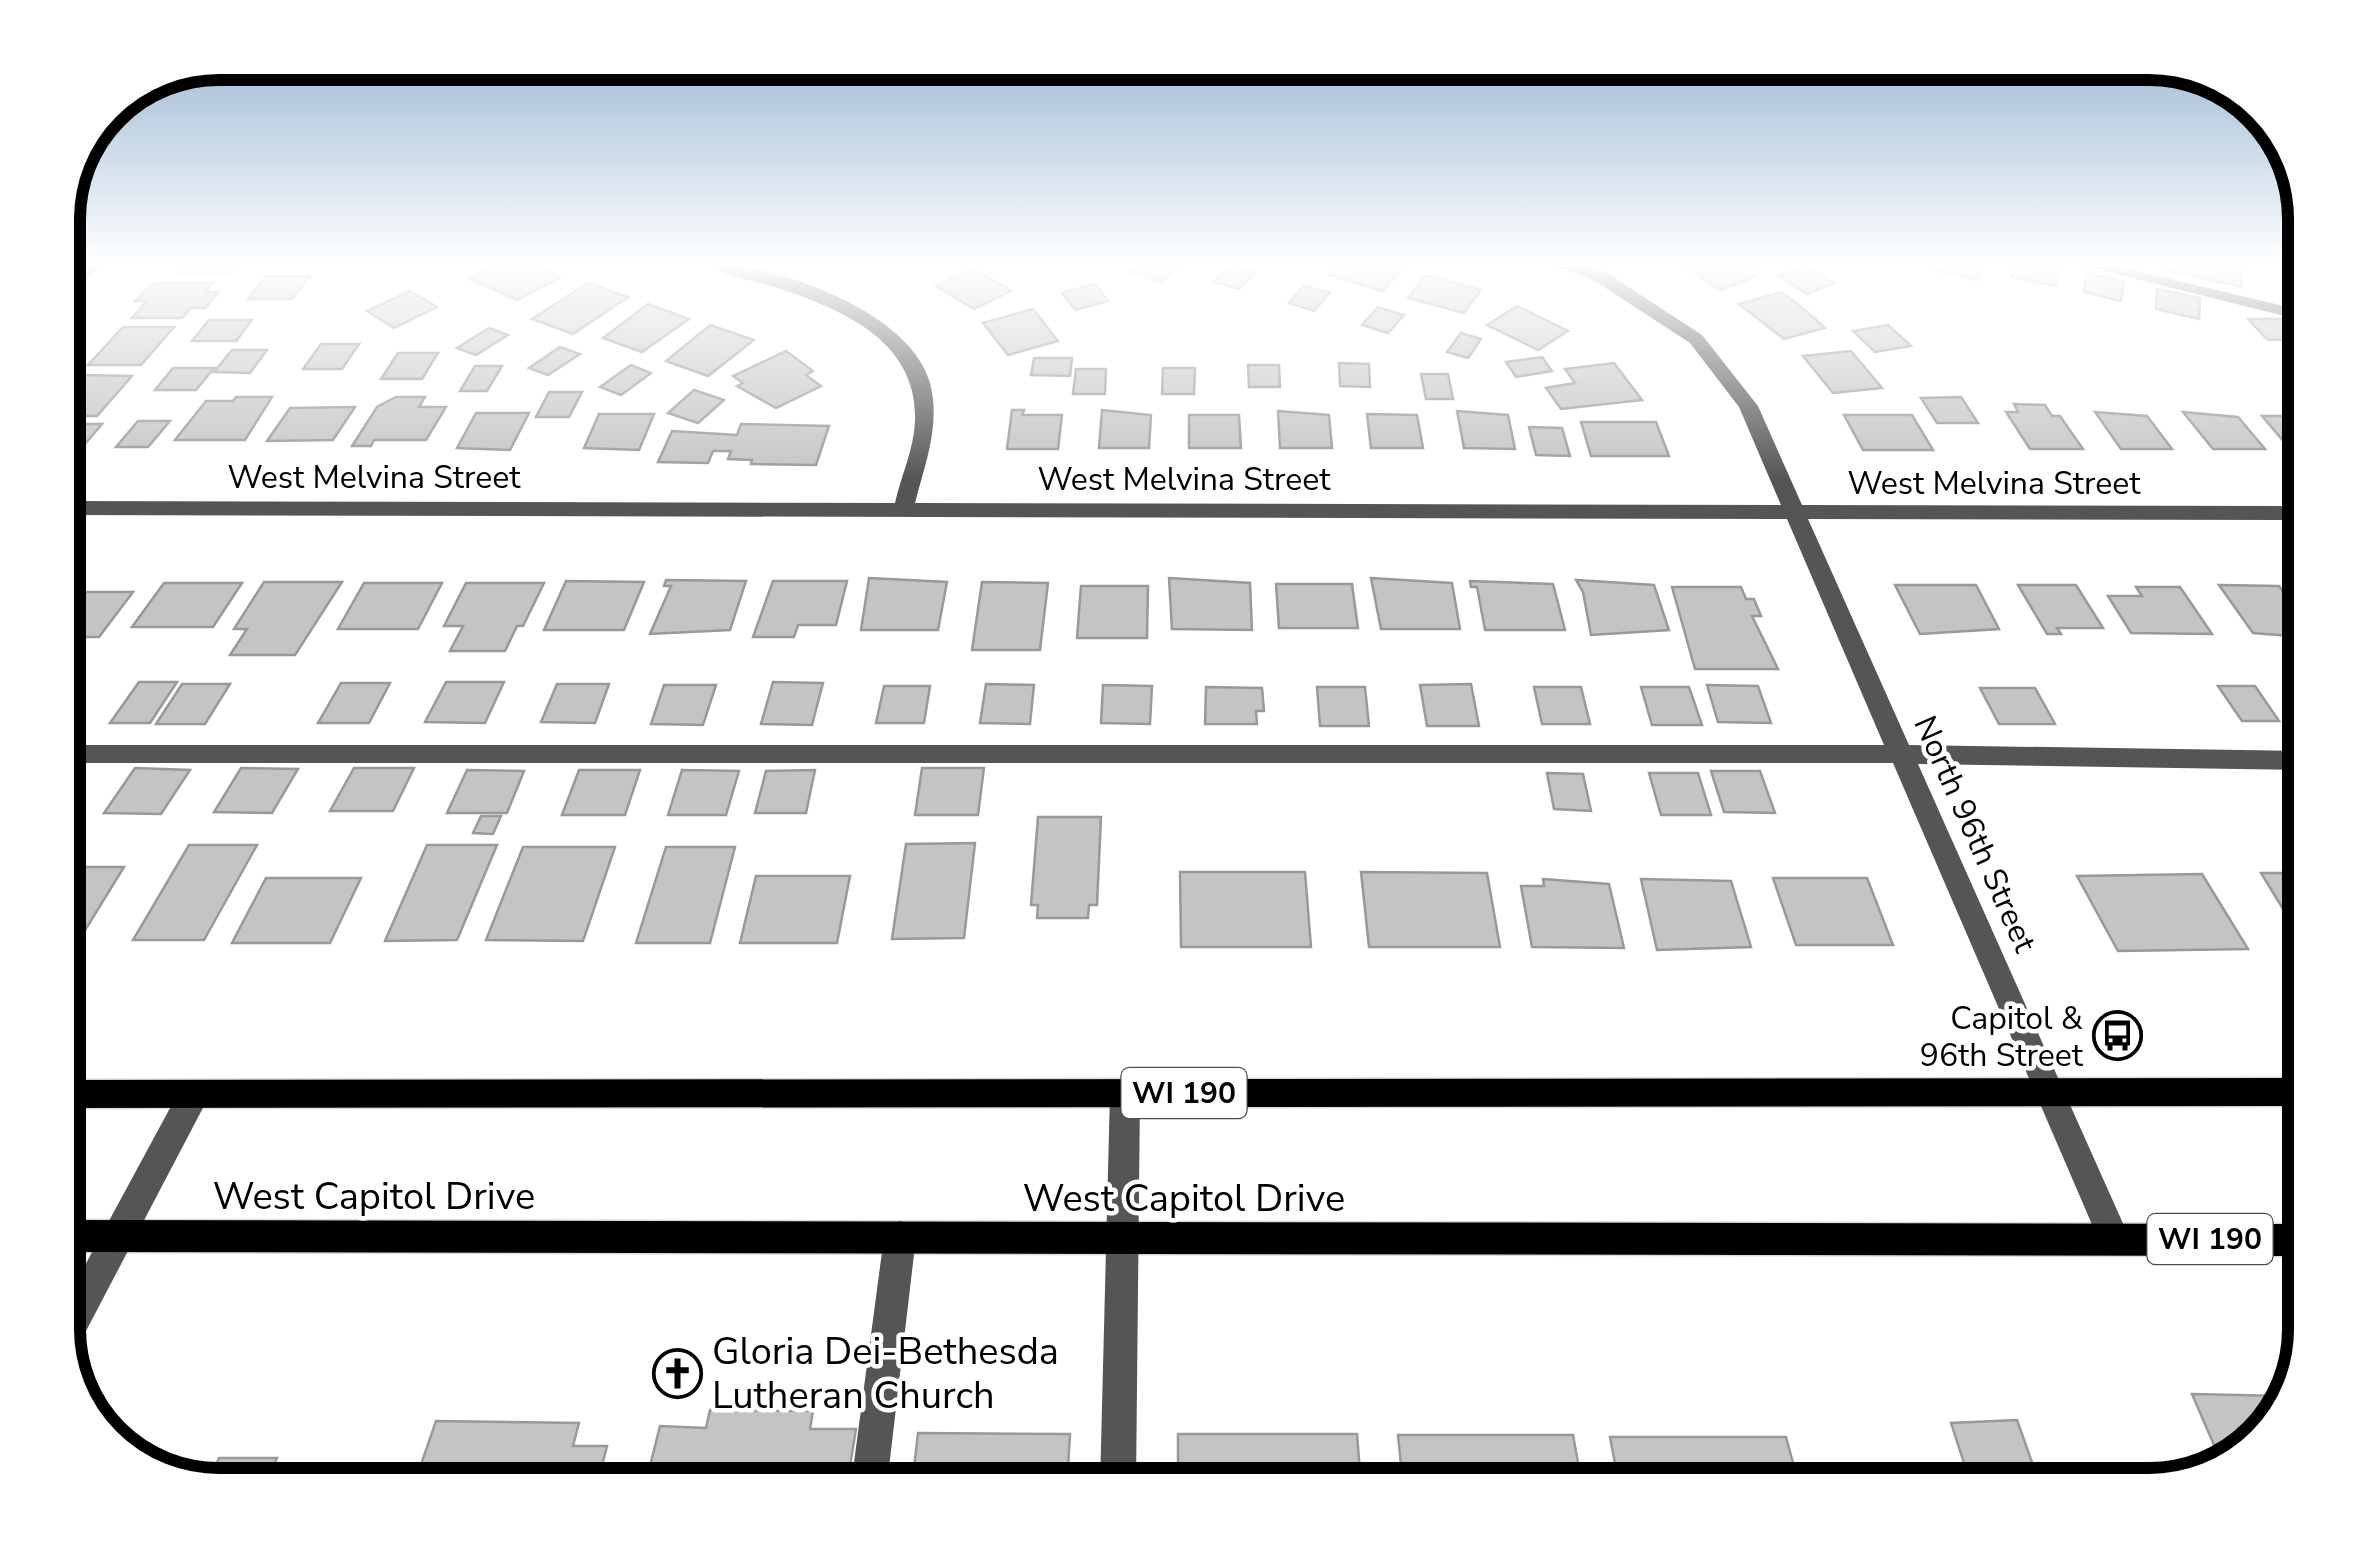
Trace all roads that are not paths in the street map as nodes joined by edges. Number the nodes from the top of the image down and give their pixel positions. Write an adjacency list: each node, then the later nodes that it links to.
1 (888, 335): 3 (street)
2 (1692, 335): 5 (street, North 96th Street)
3 (904, 507): 4 (street, West Melvina Street); 5 (street, West Melvina Street)
4 (80, 508)
5 (1792, 512): 6 (street, West Melvina Street); 8 (street, North 96th Street)
6 (2288, 513)
7 (80, 754): 8 (street)
8 (1901, 754): 9 (street); 10 (street, North 96th Street)
9 (2288, 760)
10 (2051, 1092): 11 (main road, WI 190); 12 (main road, WI 190); 19 (street, North 96th Street)
11 (2288, 1092)
12 (1125, 1093): 14 (main road, WI 190); 18 (street)
13 (80, 1094): 14 (main road, WI 190)
14 (194, 1094): 16 (street)
15 (80, 1236): 16 (main road, West Capitol Drive / WI 190)
16 (118, 1236): 17 (main road, West Capitol Drive / WI 190); 21 (street)
17 (900, 1237): 18 (main road, West Capitol Drive / WI 190); 22 (street)
18 (1123, 1238): 19 (main road, West Capitol Drive / WI 190); 23 (street)
19 (2114, 1240): 20 (main road, West Capitol Drive / WI 190)
20 (2288, 1240)
21 (80, 1308)
22 (871, 1468)
23 (1118, 1468)

